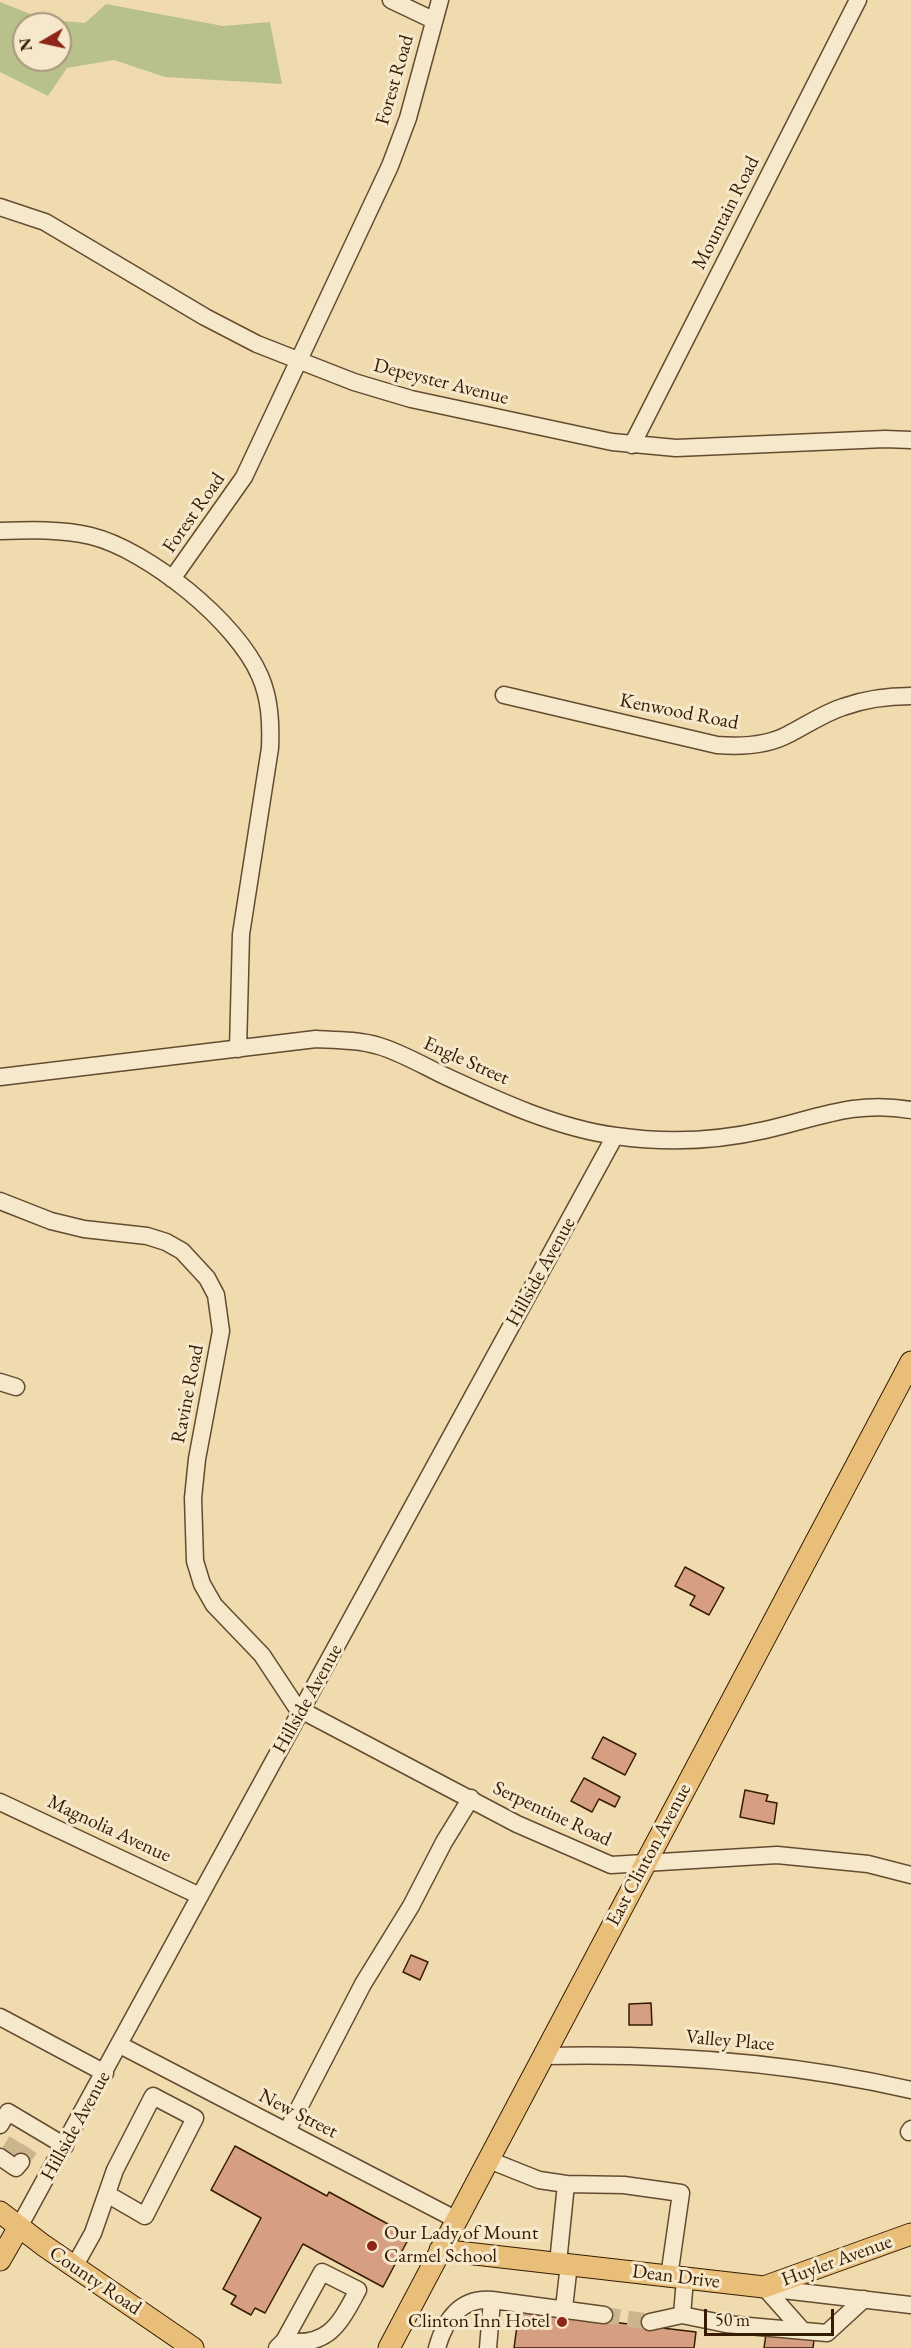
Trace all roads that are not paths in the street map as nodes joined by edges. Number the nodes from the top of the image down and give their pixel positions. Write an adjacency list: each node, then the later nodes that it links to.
1 (391, 0): 4 (street)
2 (440, 0): 4 (street, Forest Road)
3 (858, 0): 8 (street, Mountain Road)
4 (433, 20): 6 (street, Forest Road)
5 (0, 207): 6 (street, Depeyster Avenue)
6 (298, 362): 8 (street, Depeyster Avenue); 10 (street, Forest Road)
7 (911, 440): 8 (street, Depeyster Avenue)
8 (632, 445)
9 (0, 531): 10 (street)
10 (172, 579): 13 (street, Forest Road)
11 (504, 695): 12 (street, Kenwood Road)
12 (911, 696)
13 (238, 1048): 14 (street, Engle Street); 16 (street, Engle Street)
14 (0, 1077)
15 (911, 1110): 16 (street, Engle Street)
16 (615, 1136): 21 (street, Hillside Avenue)
17 (0, 1201): 21 (street, Ravine Road)
18 (911, 1362): 24 (main road, East Clinton Avenue)
19 (0, 1382): 20 (street)
20 (16, 1387)
21 (302, 1711): 22 (street, Serpentine Road); 26 (street, Hillside Avenue)
22 (471, 1798): 24 (street, Serpentine Road); 33 (street)
23 (0, 1802): 26 (street, Magnolia Avenue)
24 (645, 1862): 25 (street, Serpentine Road); 29 (main road, East Clinton Avenue)
25 (911, 1875)
26 (200, 1896): 28 (street, Hillside Avenue)
27 (0, 2017): 30 (street)
28 (120, 2045): 30 (street, Hillside Avenue); 33 (street, New Street)
29 (543, 2056): 31 (street, Valley Place); 35 (main road, East Clinton Avenue)
30 (105, 2073): 34 (street, Hillside Avenue)
31 (911, 2090)
32 (0, 2125): 34 (street)
33 (287, 2131): 39 (street, New Street)
34 (64, 2146): 40 (street, Hillside Avenue)
35 (489, 2160): 36 (street); 39 (main road, East Clinton Avenue)
36 (566, 2184): 44 (street); 46 (street)
37 (106, 2194): 37 (street); 45 (street)
38 (0, 2212): 40 (main road, County Road)
39 (457, 2220): 42 (main road, East Clinton Avenue)
40 (19, 2227): 43 (main road, Hillside Avenue); 45 (main road, County Road)
41 (911, 2234): 47 (main road, Huyler Avenue)
42 (440, 2250): 44 (main road, Dean Drive); 60 (main road, East Clinton Avenue)
43 (0, 2260)
44 (563, 2264): 46 (main road, Dean Drive); 51 (street)
45 (74, 2267): 59 (main road, County Road)
46 (677, 2278): 47 (main road, Dean Drive); 53 (street)
47 (764, 2288): 48 (street, Dean Drive); 55 (street)
48 (864, 2299): 50 (street, Dean Drive); 56 (street)
49 (492, 2300): 51 (street); 58 (street); 61 (street)
50 (911, 2305)
51 (564, 2308): 52 (street)
52 (604, 2315)
53 (682, 2315): 54 (street); 55 (street)
54 (650, 2322)
55 (803, 2331): 56 (street)
56 (826, 2341)
57 (280, 2344): 57 (street)
58 (437, 2347)
59 (193, 2348)
60 (389, 2348)
61 (488, 2348)

